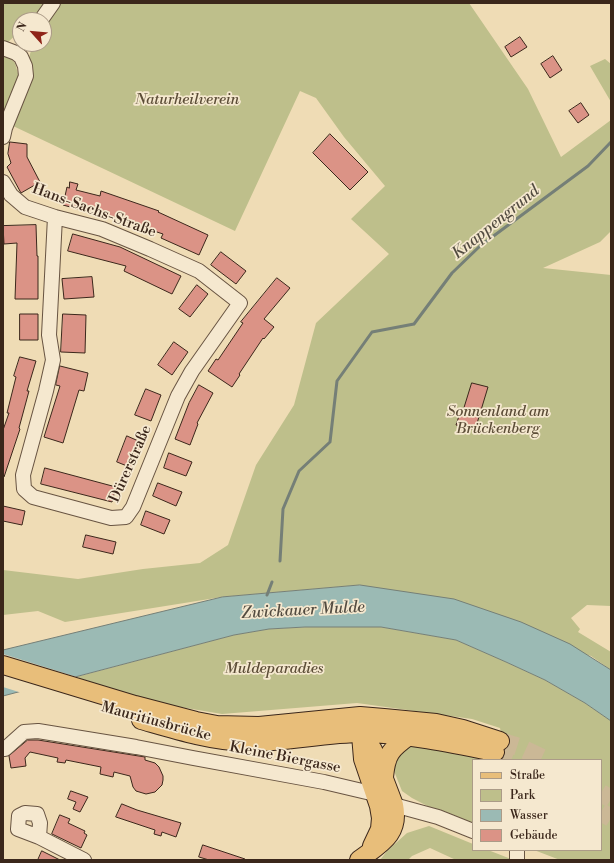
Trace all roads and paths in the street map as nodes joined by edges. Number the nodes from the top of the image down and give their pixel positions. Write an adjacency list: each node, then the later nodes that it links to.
1 (53, 3): 2 (street)
2 (47, 12)
3 (20, 52): 4 (street)
4 (3, 137)
5 (3, 182): 6 (street, Hans-Sachs-Straße)
6 (55, 217): 7 (street, Hans-Sachs-Straße); 7 (street, Dürerstraße)
7 (240, 303)
8 (3, 665): 10 (main road, Mauritiusbrücke)
9 (3, 677): 10 (main road, Mauritiusbrücke)
10 (360, 725): 11 (main road); 11 (main road); 13 (main road); 14 (main road)
11 (409, 736): 13 (main road)
12 (5, 749): 14 (street, Kleine Biergasse)
13 (384, 777): 15 (main road)
14 (375, 794): 18 (main road)
15 (394, 805): 16 (street); 18 (main road)
16 (472, 831)
17 (39, 837): 19 (street)
18 (364, 856)
19 (84, 860)

